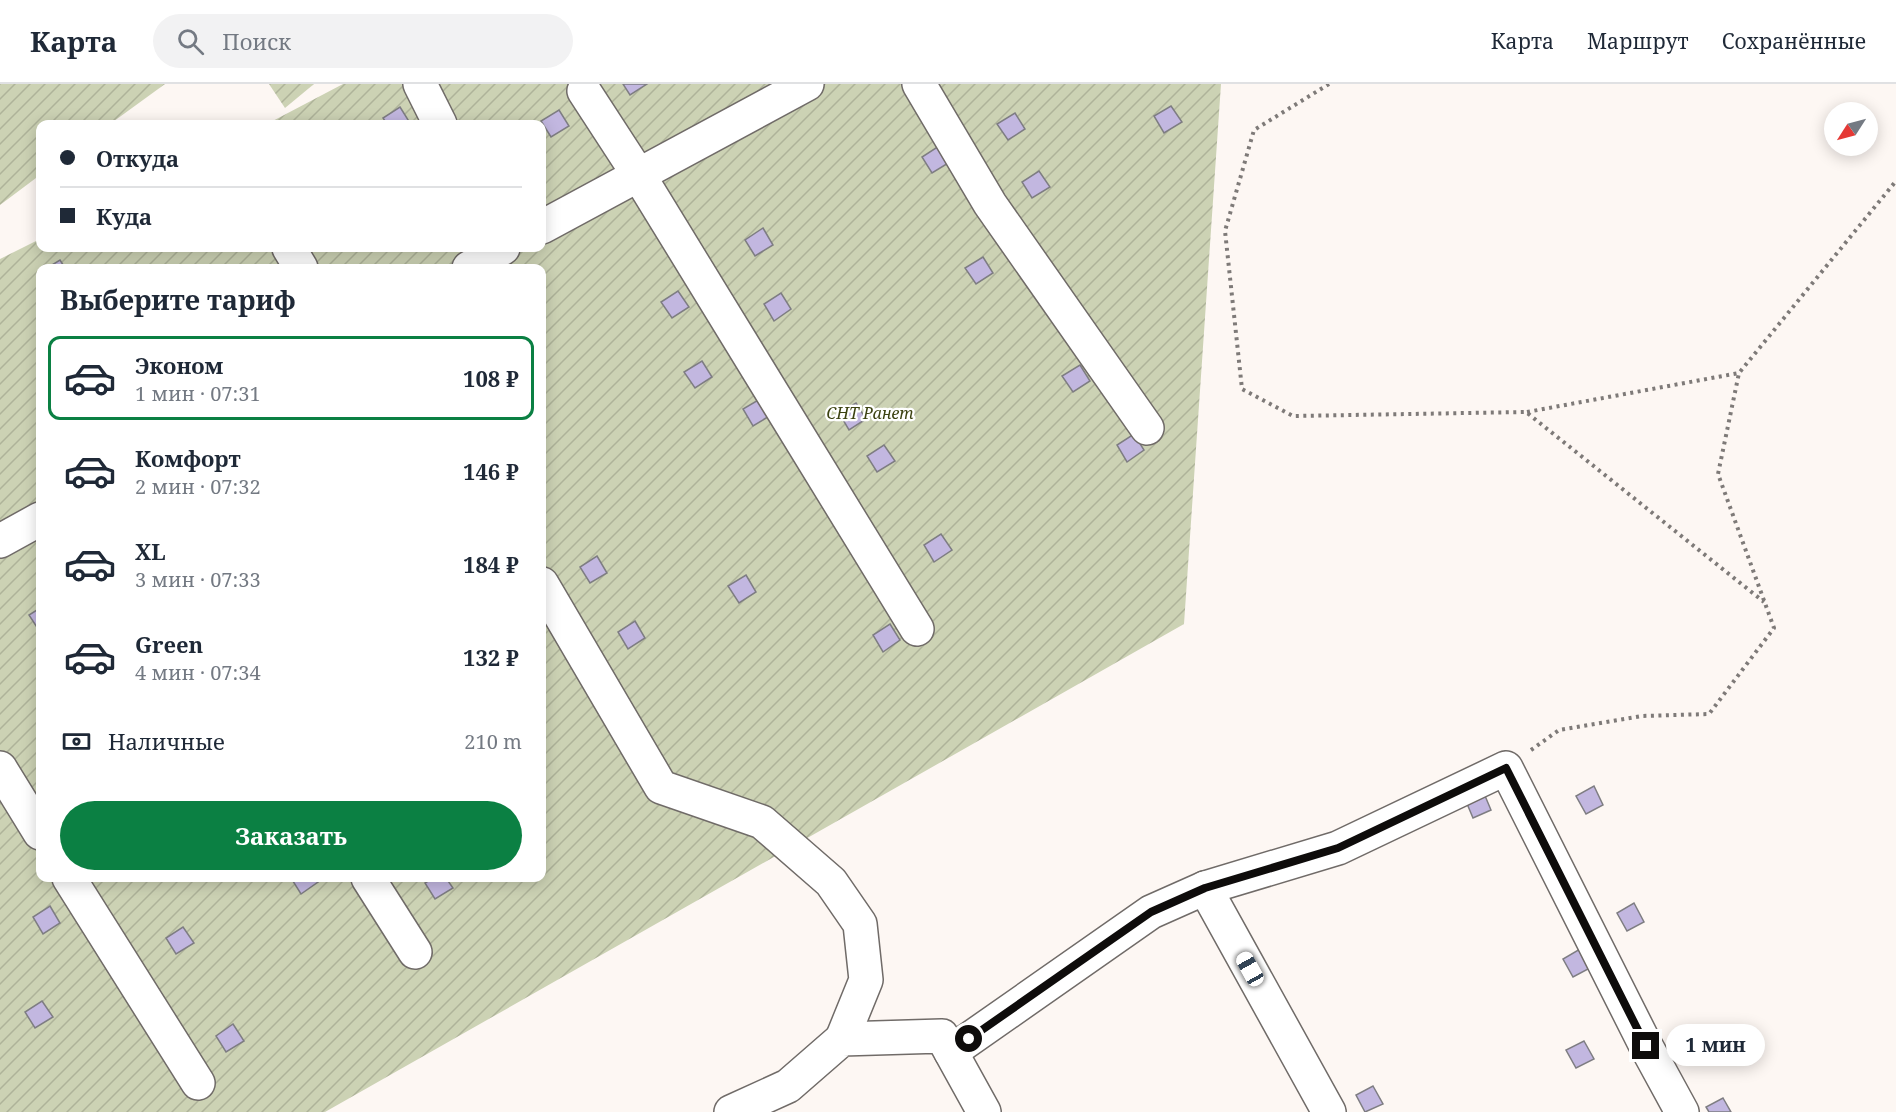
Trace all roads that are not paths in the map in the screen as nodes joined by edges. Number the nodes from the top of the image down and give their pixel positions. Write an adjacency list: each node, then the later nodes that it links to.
1 (420, 84): 5 (street)
2 (807, 84): 6 (street)
3 (919, 84): 8 (street)
4 (584, 92): 6 (street)
5 (438, 120)
6 (638, 174): 7 (street); 12 (street)
7 (546, 224)
8 (1147, 428)
9 (36, 521): 10 (street)
10 (0, 541)
11 (546, 591): 19 (street)
12 (917, 629)
13 (0, 768): 14 (street)
14 (36, 826)
15 (72, 882): 21 (street)
16 (371, 882): 18 (street)
17 (1205, 888): 20 (street); 24 (street); 25 (street)
18 (415, 952)
19 (842, 1039): 20 (street); 22 (street)
20 (951, 1052): 23 (street)
21 (198, 1083)
22 (731, 1112)
23 (984, 1112)
24 (1329, 1112)
25 (1682, 1112)

